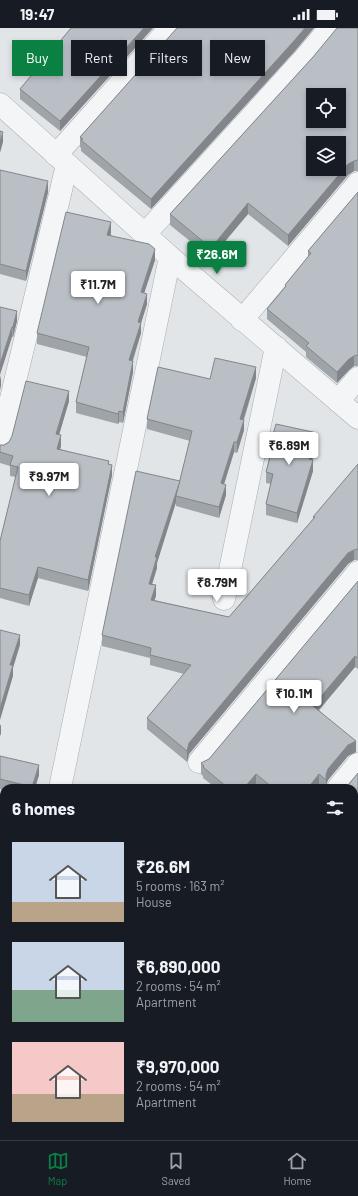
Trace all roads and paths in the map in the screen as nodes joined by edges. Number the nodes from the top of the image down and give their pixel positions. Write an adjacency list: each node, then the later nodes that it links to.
1 (170, 28): 4 (street)
2 (330, 28): 6 (street)
3 (0, 104): 4 (street)
4 (62, 160): 6 (street); 13 (street)
5 (358, 183): 8 (street)
6 (145, 234): 7 (street)
7 (170, 256): 8 (street); 18 (street)
8 (242, 320): 9 (street)
9 (276, 347): 11 (street); 15 (street)
10 (358, 378): 11 (street)
11 (338, 401): 12 (street)
12 (358, 418)
13 (0, 444)
14 (358, 572): 16 (street)
15 (224, 599)
16 (199, 762)
17 (358, 764): 19 (street)
18 (61, 784)
19 (341, 784)

